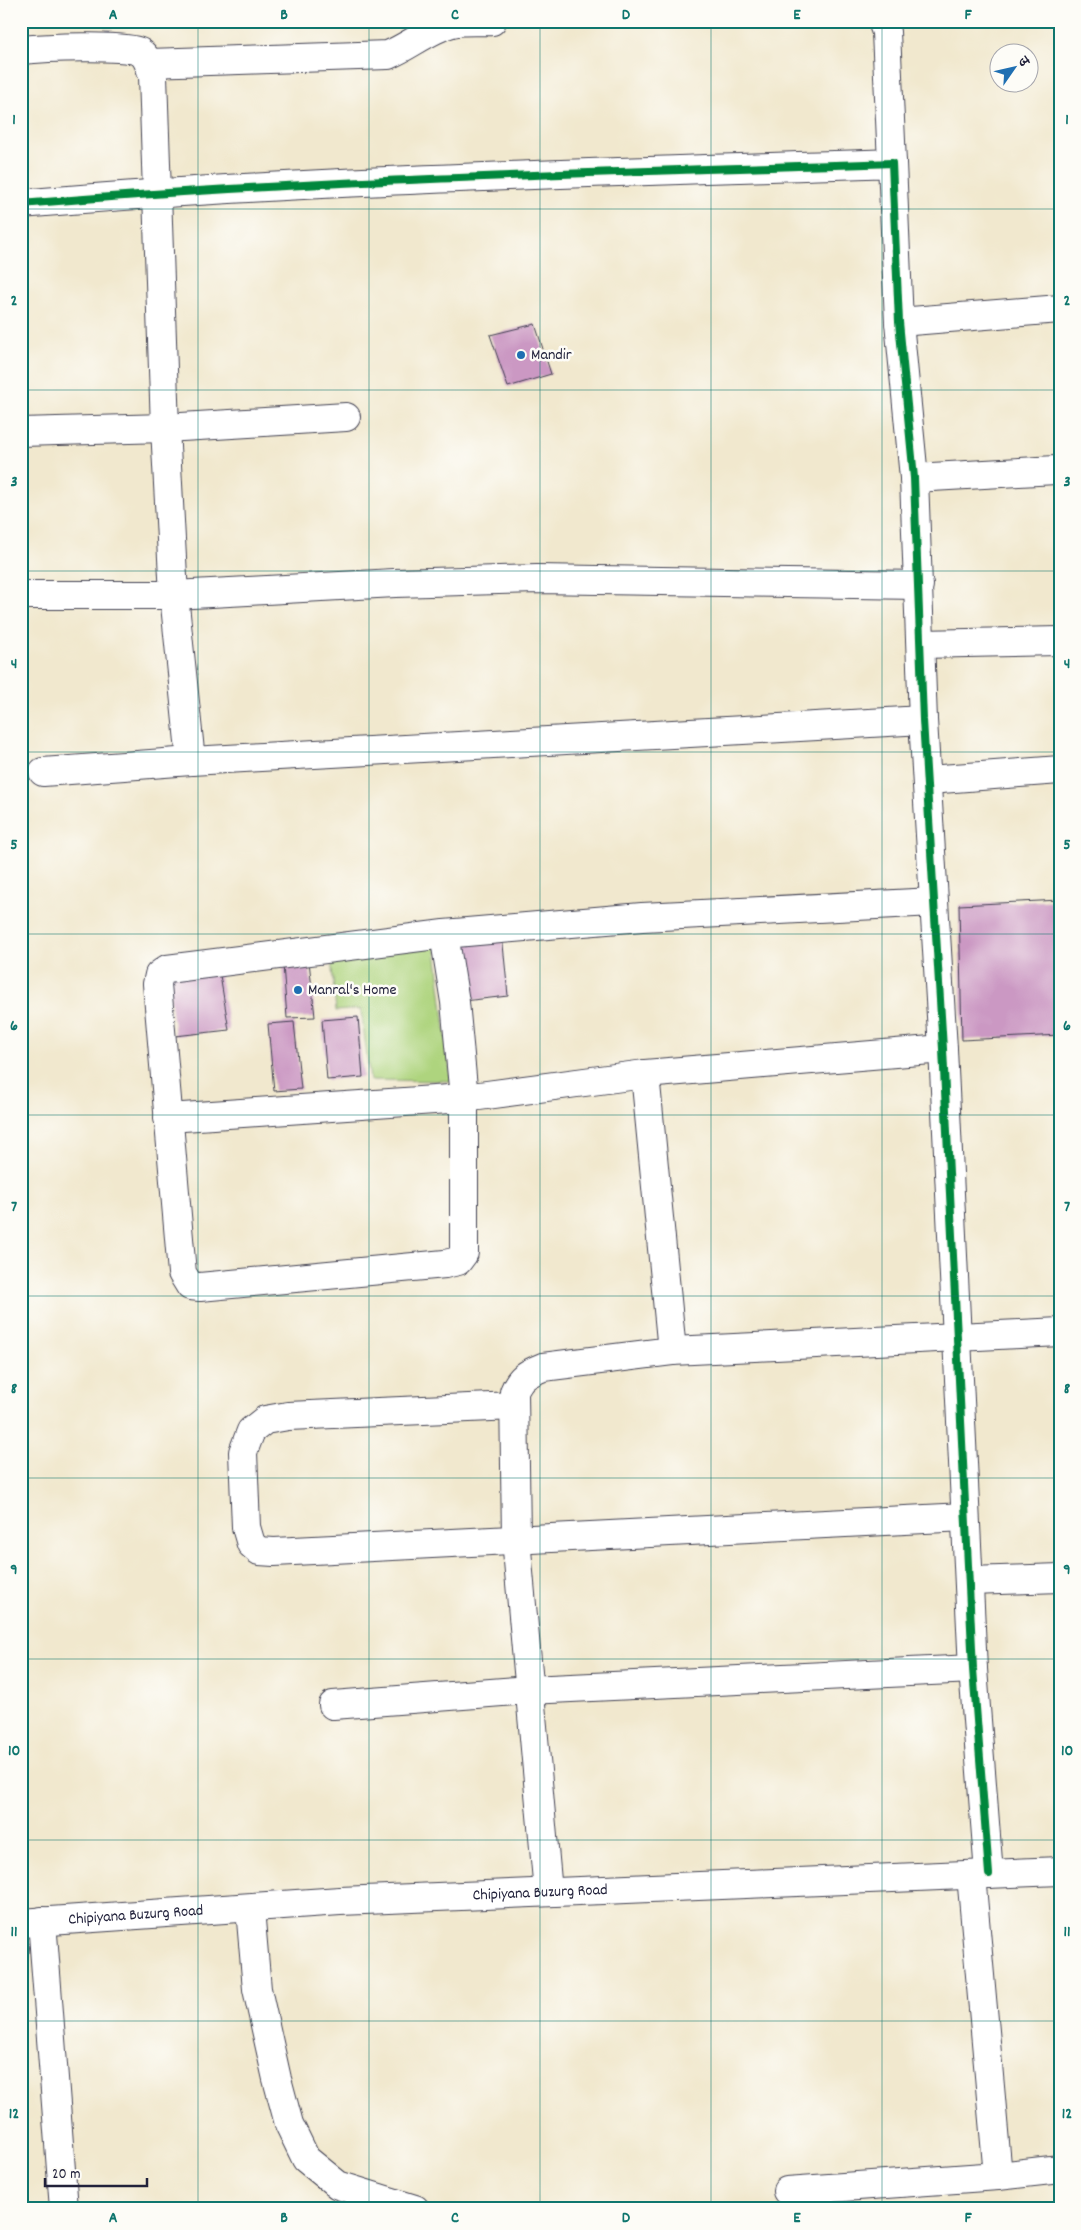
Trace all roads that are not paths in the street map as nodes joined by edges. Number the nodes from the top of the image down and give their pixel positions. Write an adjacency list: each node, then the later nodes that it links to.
1 (492, 21): 4 (street)
2 (882, 21): 5 (street)
3 (21, 50): 4 (street)
4 (149, 63): 6 (street)
5 (892, 163): 6 (street); 9 (street)
6 (156, 192): 7 (street); 11 (street)
7 (21, 204)
8 (1060, 309): 9 (street)
9 (899, 322): 14 (street)
10 (346, 417): 11 (street)
11 (165, 428): 12 (street); 17 (street)
12 (21, 432)
13 (1056, 470): 14 (street)
14 (914, 478): 15 (street)
15 (919, 585): 17 (street); 19 (street)
16 (21, 595): 17 (street)
17 (174, 595): 21 (street)
18 (1060, 641): 19 (street)
19 (921, 644): 20 (street)
20 (923, 720): 21 (street); 24 (street)
21 (191, 761): 23 (street)
22 (1060, 770): 24 (street)
23 (43, 772)
24 (928, 780): 25 (street)
25 (934, 902): 26 (street); 27 (street)
26 (444, 934): 29 (street); 30 (street)
27 (943, 1049): 28 (street); 32 (street)
28 (645, 1074): 29 (street); 33 (street)
29 (464, 1098): 30 (street); 30 (street)
30 (168, 1118)
31 (1060, 1332): 32 (street)
32 (957, 1336): 33 (street); 35 (street)
33 (672, 1351): 34 (street)
34 (514, 1406): 36 (street); 36 (street)
35 (965, 1517): 36 (street); 38 (street)
36 (516, 1539): 40 (street)
37 (1060, 1578): 38 (street)
38 (969, 1581): 39 (street)
39 (973, 1670): 40 (street); 43 (street)
40 (529, 1690): 41 (street); 44 (street)
41 (333, 1705)
42 (1060, 1871): 43 (street, Chipiyana Buzurg Road)
43 (980, 1874): 44 (street, Chipiyana Buzurg Road); 48 (street)
44 (548, 1892): 45 (street, Chipiyana Buzurg Road)
45 (250, 1909): 46 (street, Chipiyana Buzurg Road); 51 (street)
46 (32, 1922): 50 (street)
47 (1060, 2168): 48 (street)
48 (998, 2176): 49 (street)
49 (787, 2191)
50 (64, 2209)
51 (415, 2209)

